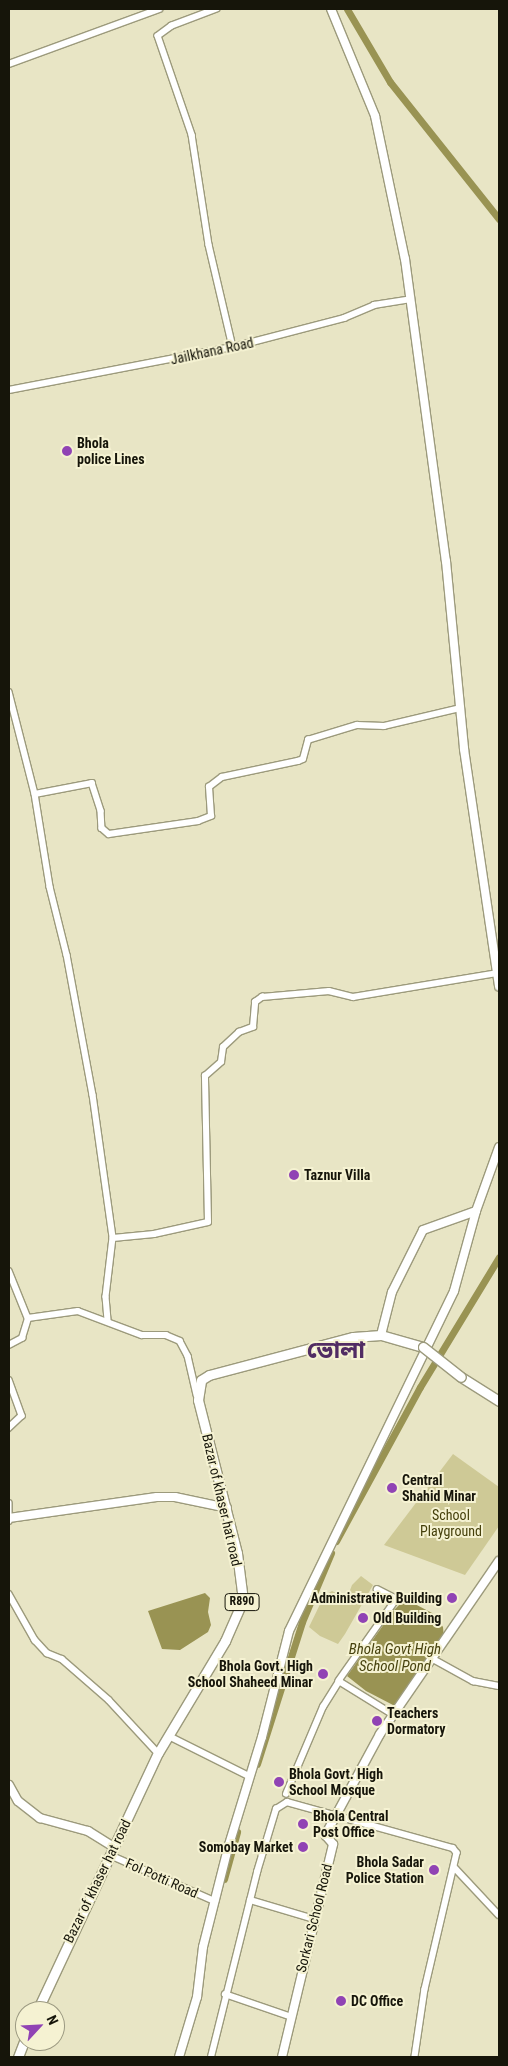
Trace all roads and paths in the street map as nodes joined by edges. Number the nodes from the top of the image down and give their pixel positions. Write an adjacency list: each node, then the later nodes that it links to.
1 (159, 9): 4 (street)
2 (217, 9): 6 (street)
3 (331, 9): 5 (street)
4 (9, 64)
5 (411, 299): 6 (street, Jailkhana Road); 9 (street)
6 (234, 348): 7 (street, Jailkhana Road)
7 (9, 390)
8 (9, 692): 10 (street)
9 (460, 708): 10 (street); 11 (street)
10 (35, 794): 15 (street)
11 (498, 973): 12 (street); 15 (street)
12 (499, 986)
13 (499, 1147): 14 (street)
14 (476, 1211): 19 (street); 37 (street)
15 (113, 1238): 18 (street)
16 (9, 1271): 17 (street)
17 (28, 1318): 18 (street); 20 (street)
18 (108, 1321): 22 (street)
19 (381, 1335): 22 (main road); 23 (main road, bridge)
20 (9, 1345)
21 (9, 1380): 24 (street)
22 (198, 1400): 26 (main road, Bazar of khaser hat road / R890)
23 (499, 1401)
24 (9, 1428)
25 (9, 1503): 27 (street)
26 (227, 1508): 27 (street); 35 (main road, Bazar of khaser hat road / R890)
27 (9, 1519)
28 (499, 1561): 31 (street, Sorkari School Road)
29 (377, 1589): 32 (street)
30 (9, 1594): 36 (street)
31 (433, 1659): 33 (street); 34 (street, Sorkari School Road)
32 (339, 1681): 34 (street); 39 (street)
33 (499, 1686)
34 (394, 1715): 40 (street, Sorkari School Road)
35 (169, 1736): 36 (main road, Bazar of khaser hat road / R890); 37 (street)
36 (158, 1753): 41 (main road, Bazar of khaser hat road / R890)
37 (249, 1776): 44 (street)
38 (9, 1785): 41 (street)
39 (286, 1794)
40 (336, 1817): 42 (street); 43 (street); 46 (street, Sorkari School Road)
41 (112, 1851): 44 (street, Fol Potti Road); 48 (main road, Bazar of khaser hat road / R890)
42 (455, 1868): 45 (street); 53 (street)
43 (250, 1900): 46 (street); 47 (street)
44 (215, 1901): 50 (street)
45 (499, 1915)
46 (314, 1919): 49 (street, Sorkari School Road)
47 (225, 1994): 49 (street); 51 (street)
48 (42, 2001)
49 (289, 2016): 52 (street, Sorkari School Road)
50 (179, 2057)
51 (212, 2057)
52 (282, 2057)
53 (415, 2057)

